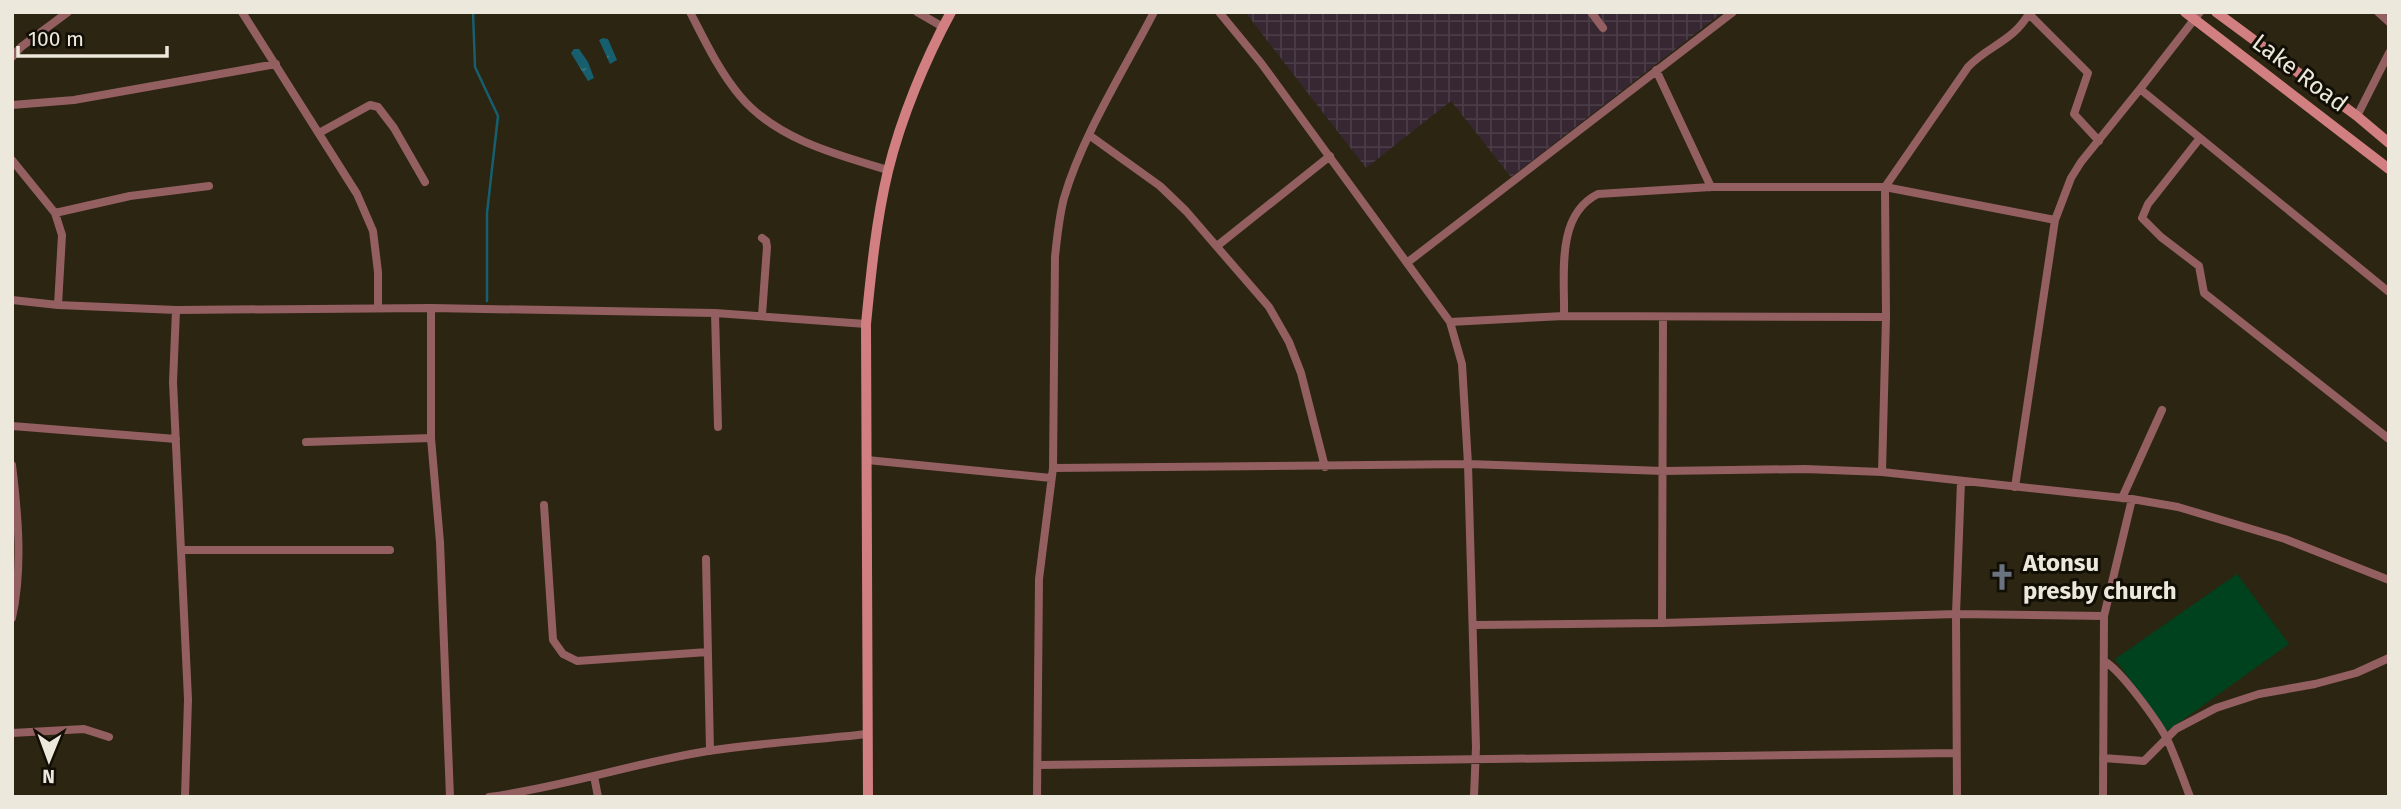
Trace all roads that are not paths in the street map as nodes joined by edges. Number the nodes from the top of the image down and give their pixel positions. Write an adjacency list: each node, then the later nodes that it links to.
1 (68, 12): 18 (street)
2 (242, 12): 19 (street)
3 (917, 12): 15 (street)
4 (951, 12): 15 (street)
5 (1154, 12): 25 (street)
6 (1219, 12): 29 (street)
7 (1591, 12): 16 (street)
8 (1733, 12): 20 (street)
9 (2216, 12): 23 (street, Lake Road)
10 (2378, 12): 14 (street)
11 (692, 13): 32 (street)
12 (2030, 13): 27 (street); 36 (street)
13 (2193, 15): 21 (street); 31 (street, Lake Road)
14 (2389, 22)
15 (943, 27): 32 (street)
16 (1604, 28)
17 (2389, 53): 23 (street)
18 (12, 57)
19 (276, 64): 22 (street); 24 (street)
20 (1656, 70): 35 (street); 41 (street)
21 (2140, 89): 26 (street); 27 (street)
22 (12, 105)
23 (2357, 116): 28 (street, Lake Road)
24 (319, 134): 33 (street); 45 (street)
25 (1089, 135): 40 (street); 66 (street)
26 (2200, 138): 42 (street); 60 (street)
27 (2099, 141): 38 (street)
28 (2389, 143)
29 (1330, 156): 40 (street); 41 (street)
30 (12, 160): 37 (street)
31 (2389, 169)
32 (888, 170): 54 (street)
33 (425, 182)
34 (209, 186): 37 (street)
35 (1711, 187): 36 (street); 50 (street)
36 (1885, 187): 38 (street); 52 (street)
37 (55, 213): 44 (street)
38 (2055, 220): 71 (street)
39 (762, 238): 49 (street)
40 (1217, 247): 65 (street)
41 (1408, 262): 53 (street)
42 (2389, 292)
43 (12, 300): 44 (street)
44 (58, 305): 47 (street)
45 (378, 307): 46 (street); 47 (street)
46 (431, 308): 48 (street); 58 (street)
47 (176, 310): 59 (street)
48 (715, 313): 49 (street); 57 (street)
49 (762, 315): 54 (street)
50 (1564, 316): 51 (street); 53 (street)
51 (1663, 317): 52 (street); 67 (street)
52 (1886, 317): 68 (street)
53 (1450, 322): 63 (street)
54 (866, 324): 62 (street)
55 (2162, 410): 72 (street)
56 (12, 426): 59 (street)
57 (718, 427)
58 (430, 438): 61 (street); 98 (street)
59 (176, 439): 75 (street)
60 (2389, 439)
61 (306, 442)
62 (867, 460): 69 (street); 88 (street)
63 (1468, 464): 65 (street); 67 (street); 83 (street)
64 (12, 465): 81 (street)
65 (1325, 467): 66 (street)
66 (1053, 468): 69 (street)
67 (1663, 471): 68 (street); 82 (street)
68 (1882, 472): 70 (street)
69 (1051, 478): 95 (street)
70 (1961, 481): 71 (street); 79 (street)
71 (2015, 487): 72 (street)
72 (2122, 498): 73 (street)
73 (2132, 499): 78 (street); 80 (street)
74 (544, 505): 84 (street)
75 (182, 550): 76 (street); 97 (street)
76 (390, 550)
77 (706, 559): 84 (street)
78 (2389, 580)
79 (1955, 614): 80 (street); 82 (street); 92 (street)
80 (2105, 617): 86 (street)
81 (12, 618)
82 (1662, 622): 83 (street)
83 (1473, 625): 93 (street)
84 (708, 652): 91 (street)
85 (2389, 658): 90 (street)
86 (2104, 661): 90 (street); 94 (street)
87 (12, 733): 89 (street)
88 (867, 734): 91 (street); 101 (street)
89 (109, 737)
90 (2167, 739): 94 (street); 106 (street)
91 (710, 751): 96 (street)
92 (1956, 753): 93 (street); 104 (street)
93 (1475, 758): 95 (street); 103 (street)
94 (2103, 758): 105 (street)
95 (1038, 765): 102 (street)
96 (594, 776): 99 (street); 100 (street)
97 (184, 797)
98 (450, 797)
99 (489, 797)
100 (598, 797)
101 (868, 797)
102 (1037, 797)
103 (1474, 797)
104 (1957, 797)
105 (2103, 797)
106 (2190, 797)

